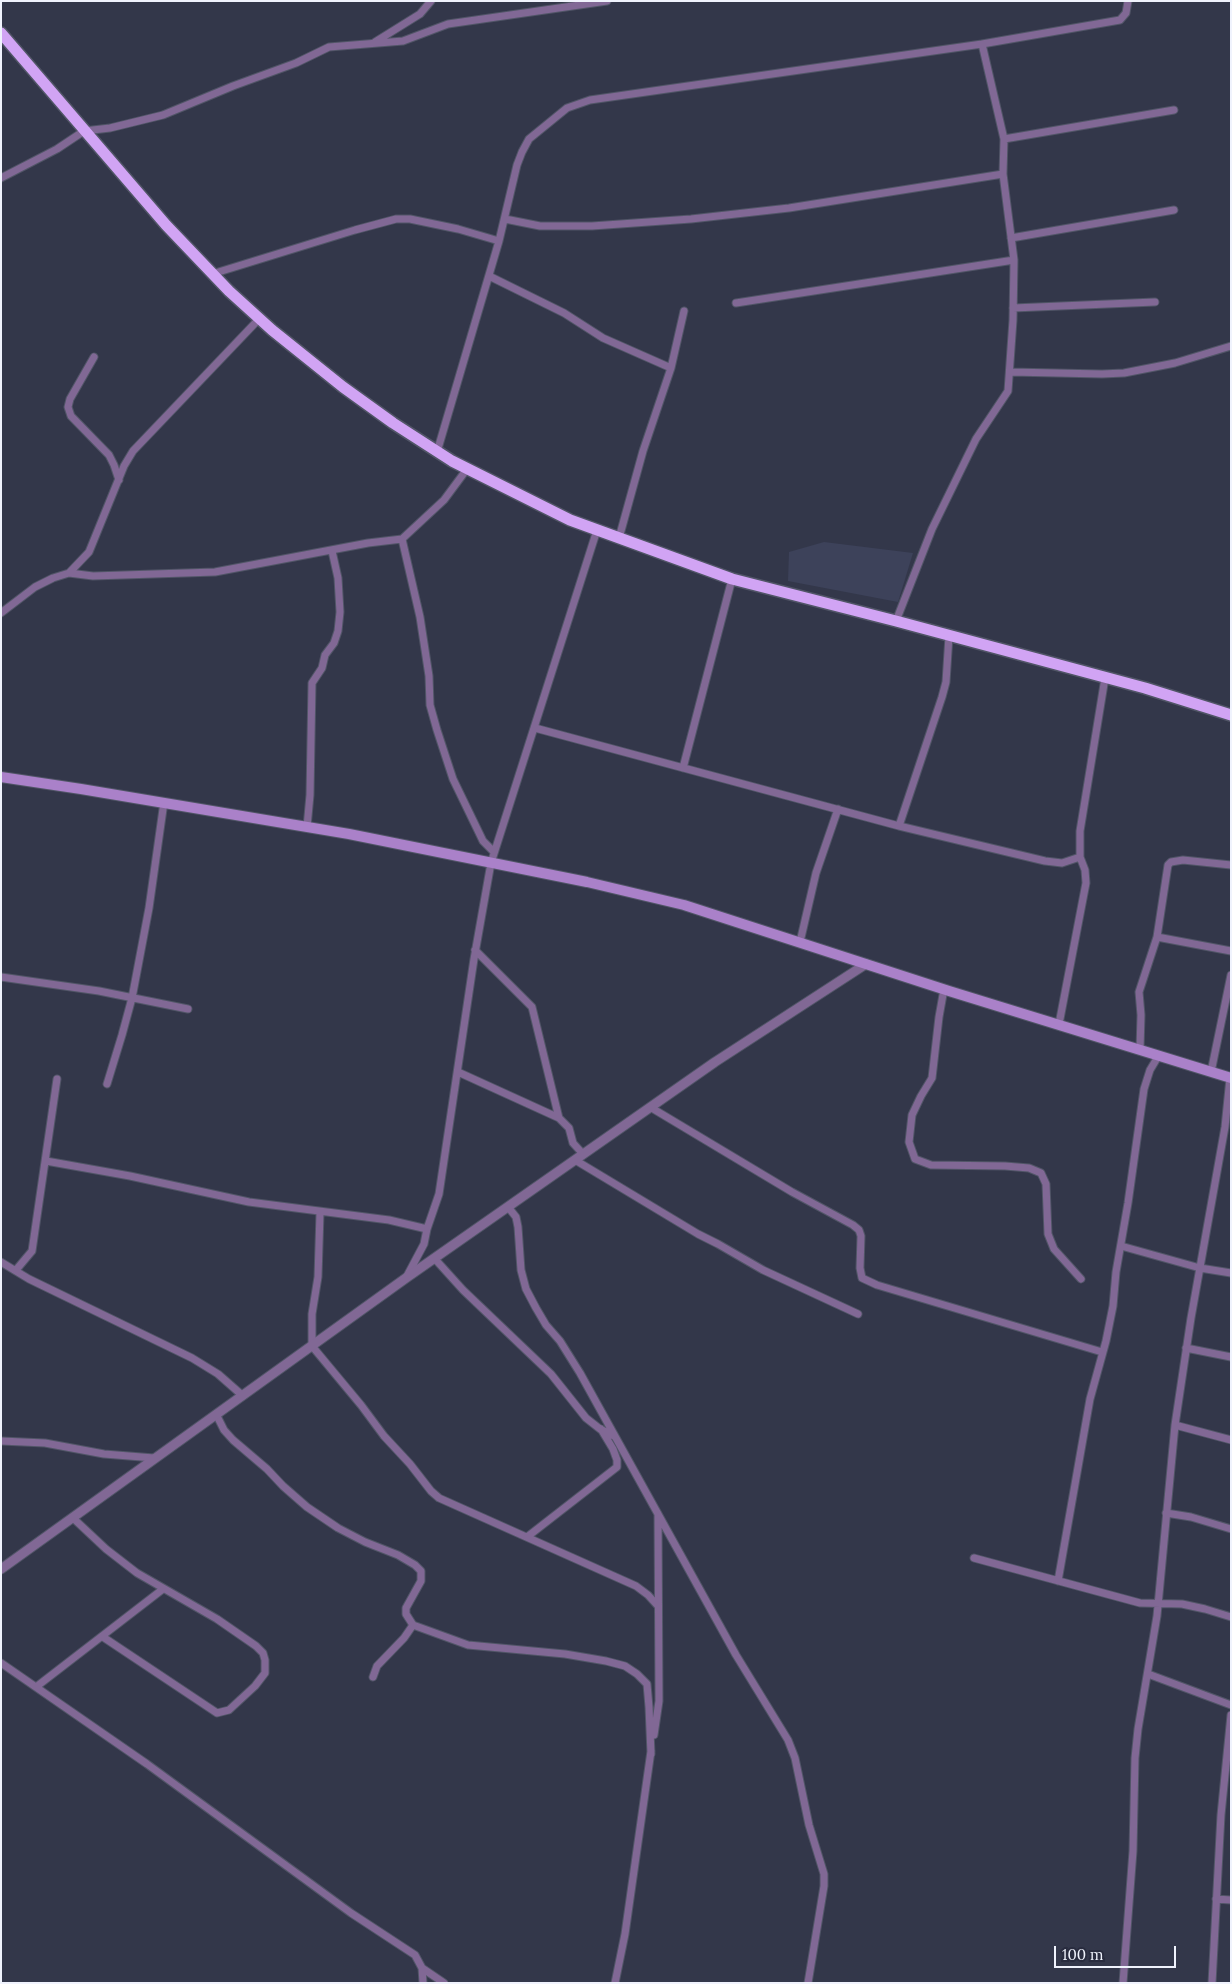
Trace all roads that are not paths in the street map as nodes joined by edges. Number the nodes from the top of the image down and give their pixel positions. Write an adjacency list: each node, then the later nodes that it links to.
1 (431, 1): 5 (street)
2 (607, 1): 5 (street)
3 (1128, 1): 6 (street)
4 (1, 33): 8 (highway)
5 (374, 42): 8 (street)
6 (982, 44): 9 (street); 13 (street)
7 (1174, 110): 9 (street)
8 (84, 131): 11 (street); 17 (highway)
9 (1004, 139): 10 (street)
10 (1003, 174): 13 (street); 14 (street)
11 (1, 178)
12 (1174, 210): 14 (street)
13 (505, 219): 15 (street)
14 (1011, 238): 16 (street)
15 (499, 241): 17 (street); 18 (street)
16 (1014, 260): 20 (street); 21 (street)
17 (212, 274): 23 (highway)
18 (489, 276): 26 (street); 28 (street)
19 (1155, 302): 21 (street)
20 (736, 303)
21 (1013, 308): 27 (street)
22 (684, 311): 26 (street)
23 (259, 319): 28 (highway); 30 (street)
24 (1231, 346): 27 (street)
25 (94, 357): 30 (street)
26 (671, 368): 32 (street)
27 (1011, 372): 38 (street)
28 (437, 452): 29 (highway)
29 (467, 469): 31 (highway); 33 (street)
30 (119, 480): 35 (street)
31 (597, 530): 32 (highway); 42 (street)
32 (619, 538): 36 (highway)
33 (402, 539): 34 (street); 50 (street)
34 (332, 551): 35 (street); 48 (street)
35 (69, 573): 37 (street)
36 (732, 579): 38 (highway); 43 (street)
37 (1, 613)
38 (896, 621): 39 (highway)
39 (949, 636): 40 (highway); 47 (street)
40 (1105, 678): 41 (highway); 49 (street)
41 (1231, 715)
42 (535, 728): 43 (street); 50 (street)
43 (682, 768): 46 (street)
44 (1, 777): 45 (main road)
45 (164, 802): 48 (main road); 60 (street)
46 (838, 809): 47 (street); 53 (street)
47 (899, 826): 49 (street)
48 (306, 827): 50 (main road)
49 (1080, 857): 62 (street)
50 (493, 858): 53 (main road); 54 (street)
51 (1231, 865): 52 (street)
52 (1157, 937): 55 (street); 63 (street)
53 (800, 942): 56 (main road)
54 (475, 950): 65 (street); 71 (street)
55 (1231, 951)
56 (866, 964): 59 (main road); 70 (street)
57 (1231, 975): 66 (street)
58 (1, 976): 60 (street)
59 (944, 989): 62 (main road); 85 (street)
60 (132, 998): 61 (street); 69 (street)
61 (188, 1009)
62 (1059, 1024): 63 (main road)
63 (1140, 1049): 64 (main road)
64 (1159, 1055): 66 (main road); 78 (street)
65 (458, 1072): 71 (street); 77 (street)
66 (1211, 1072): 67 (main road)
67 (1231, 1078): 81 (street)
68 (57, 1079): 74 (street)
69 (107, 1084)
70 (650, 1107): 72 (street); 89 (street)
71 (559, 1118): 72 (street)
72 (583, 1154): 73 (street)
73 (574, 1160): 75 (street); 86 (street)
74 (46, 1161): 76 (street); 82 (street)
75 (508, 1207): 79 (street); 95 (street)
76 (320, 1213): 77 (street); 87 (street)
77 (427, 1229): 84 (street)
78 (1121, 1246): 81 (street); 89 (street)
79 (435, 1258): 84 (street); 94 (street)
80 (1, 1262): 82 (street)
81 (1200, 1268): 83 (street); 88 (street)
82 (16, 1270): 91 (street)
83 (1231, 1272)
84 (406, 1278): 87 (street)
85 (1081, 1279)
86 (858, 1314)
87 (312, 1346): 91 (street); 103 (street)
88 (1186, 1348): 90 (street); 93 (street)
89 (1102, 1352): 106 (street)
90 (1231, 1357)
91 (244, 1396): 92 (street)
92 (216, 1414): 98 (street); 111 (street)
93 (1175, 1426): 96 (street); 100 (street)
94 (600, 1429): 95 (street); 103 (street)
95 (614, 1436): 99 (street)
96 (1231, 1440)
97 (1, 1441): 98 (street)
98 (154, 1458): 101 (street)
99 (658, 1513): 109 (street); 126 (street)
100 (1166, 1513): 102 (street); 108 (street)
101 (74, 1518): 105 (street); 107 (street)
102 (1231, 1530)
103 (527, 1537): 109 (street)
104 (974, 1558): 106 (street)
105 (1, 1569)
106 (1058, 1581): 108 (street)
107 (164, 1589): 112 (street); 112 (street)
108 (1158, 1604): 110 (street); 114 (street)
109 (658, 1606): 119 (street)
110 (1231, 1617)
111 (412, 1625): 115 (street); 119 (street)
112 (103, 1637): 116 (street)
113 (1, 1663): 116 (street)
114 (1148, 1674): 117 (street); 127 (street)
115 (373, 1677)
116 (36, 1688): 122 (street)
117 (1231, 1705)
118 (1231, 1715): 120 (street)
119 (651, 1754): 125 (street)
120 (1216, 1898): 121 (street); 128 (street)
121 (1231, 1900)
122 (422, 1968): 123 (street); 124 (street)
123 (423, 1983)
124 (444, 1983)
125 (615, 1983)
126 (808, 1983)
127 (1123, 1983)
128 (1212, 1983)

